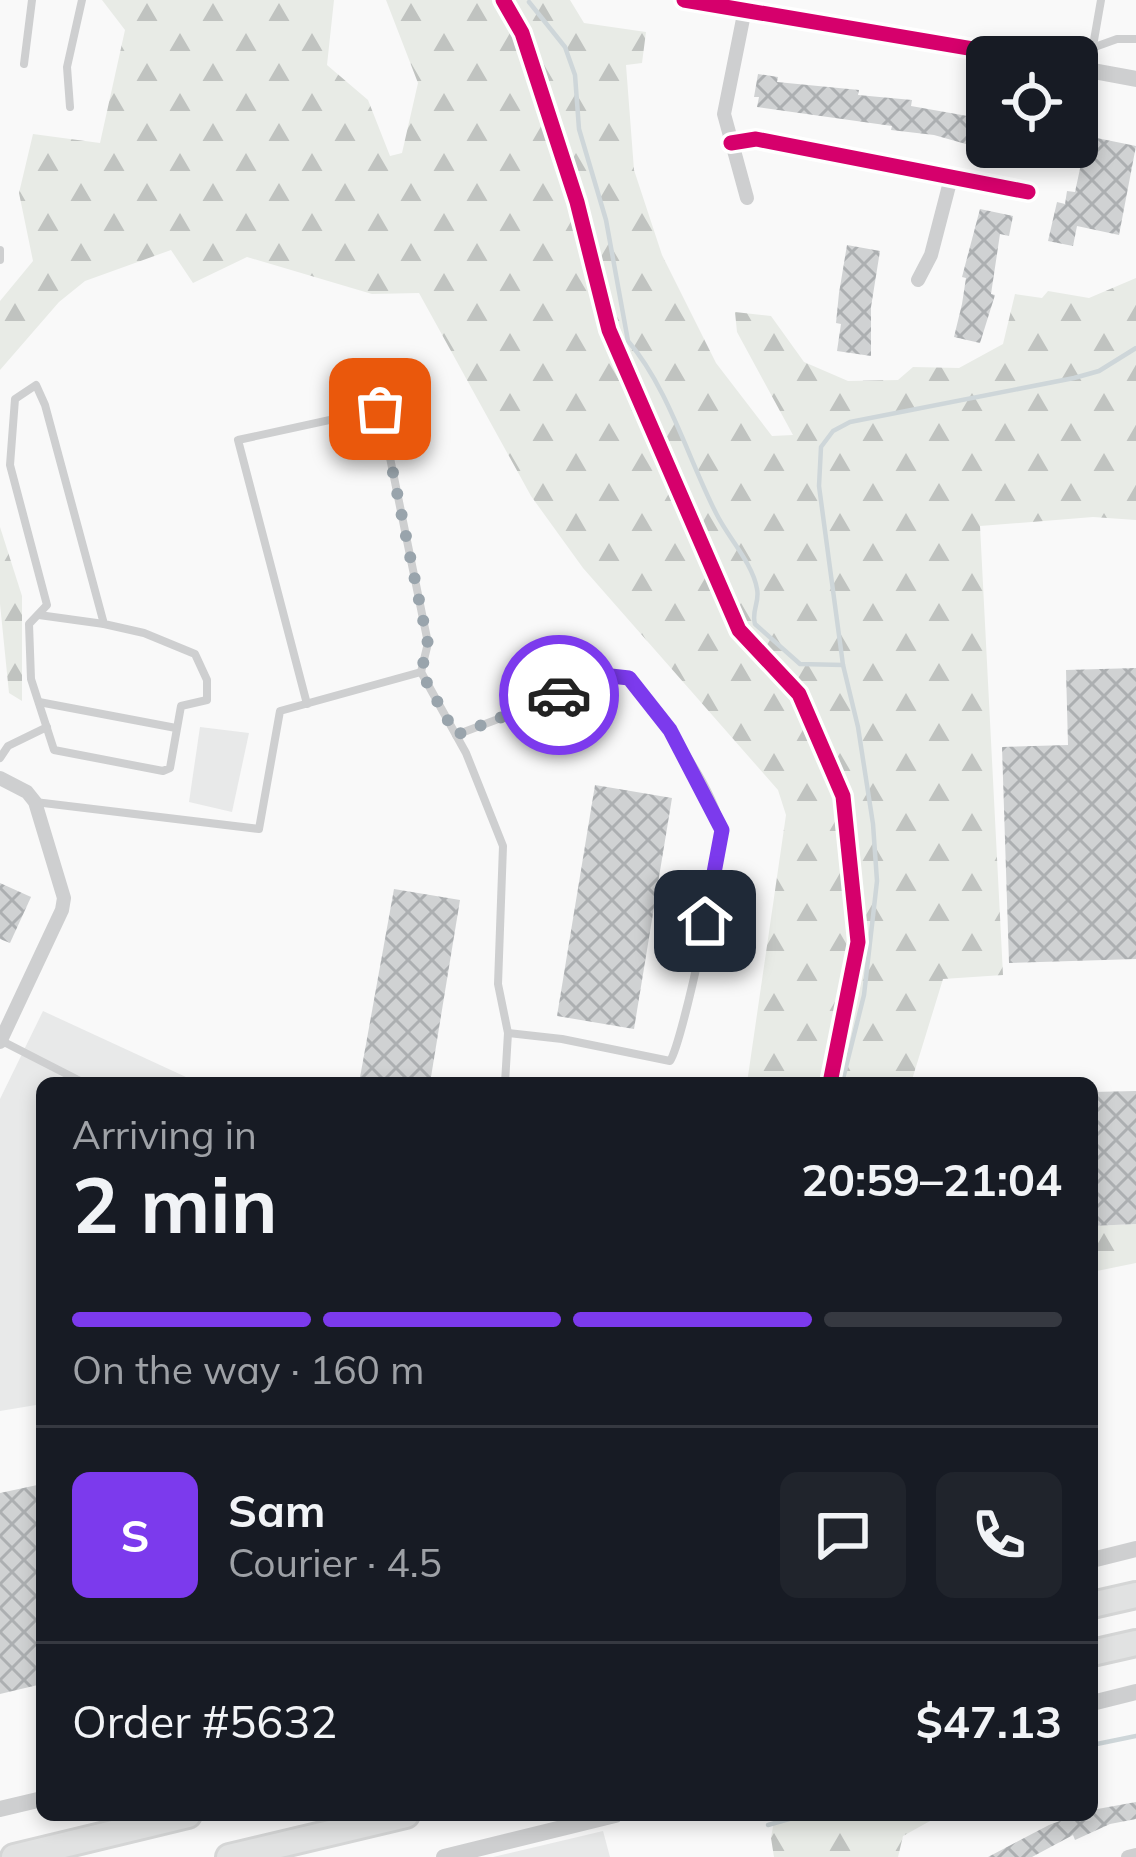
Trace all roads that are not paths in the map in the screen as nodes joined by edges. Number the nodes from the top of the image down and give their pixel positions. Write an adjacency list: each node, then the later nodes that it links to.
1 (32, 0): 10 (lane)
2 (82, 0): 13 (lane)
3 (684, 0): 5 (street)
4 (1101, 0): 6 (lane)
5 (745, 9): 9 (street); 14 (street)
6 (1095, 36)
7 (1136, 39): 8 (lane)
8 (1098, 46)
9 (966, 47)
10 (24, 64)
11 (1098, 72): 12 (street)
12 (1136, 79)
13 (70, 107)
14 (731, 143): 15 (street); 17 (street)
15 (951, 178): 16 (street); 20 (street)
16 (1028, 192)
17 (747, 198)
18 (0, 250): 19 (lane)
19 (0, 260)
20 (918, 280)
21 (37, 615): 22 (lane); 22 (lane); 24 (lane)
22 (104, 624): 27 (lane)
23 (421, 672): 25 (lane); 25 (lane); 28 (lane)
24 (39, 702): 26 (lane); 27 (lane)
25 (307, 704): 31 (lane)
26 (47, 728): 27 (lane); 29 (lane)
27 (176, 728)
28 (456, 735): 32 (lane); 32 (lane)
29 (0, 758)
30 (0, 778): 31 (street)
31 (35, 802): 33 (street)
32 (508, 1033): 35 (lane)
33 (0, 1041): 34 (lane)
34 (72, 1077)
35 (505, 1077)
36 (1136, 1549): 37 (street)
37 (1098, 1558)
38 (1136, 1594): 39 (highway)
39 (1098, 1604)
40 (1136, 1643): 41 (highway)
41 (1098, 1652)
42 (1136, 1692): 43 (street)
43 (1098, 1701)
44 (36, 1800): 45 (street)
45 (0, 1809)
46 (163, 1821): 49 (highway)
47 (381, 1821): 50 (highway)
48 (591, 1821): 51 (street)
49 (14, 1857)
50 (229, 1857)
51 (444, 1857)

